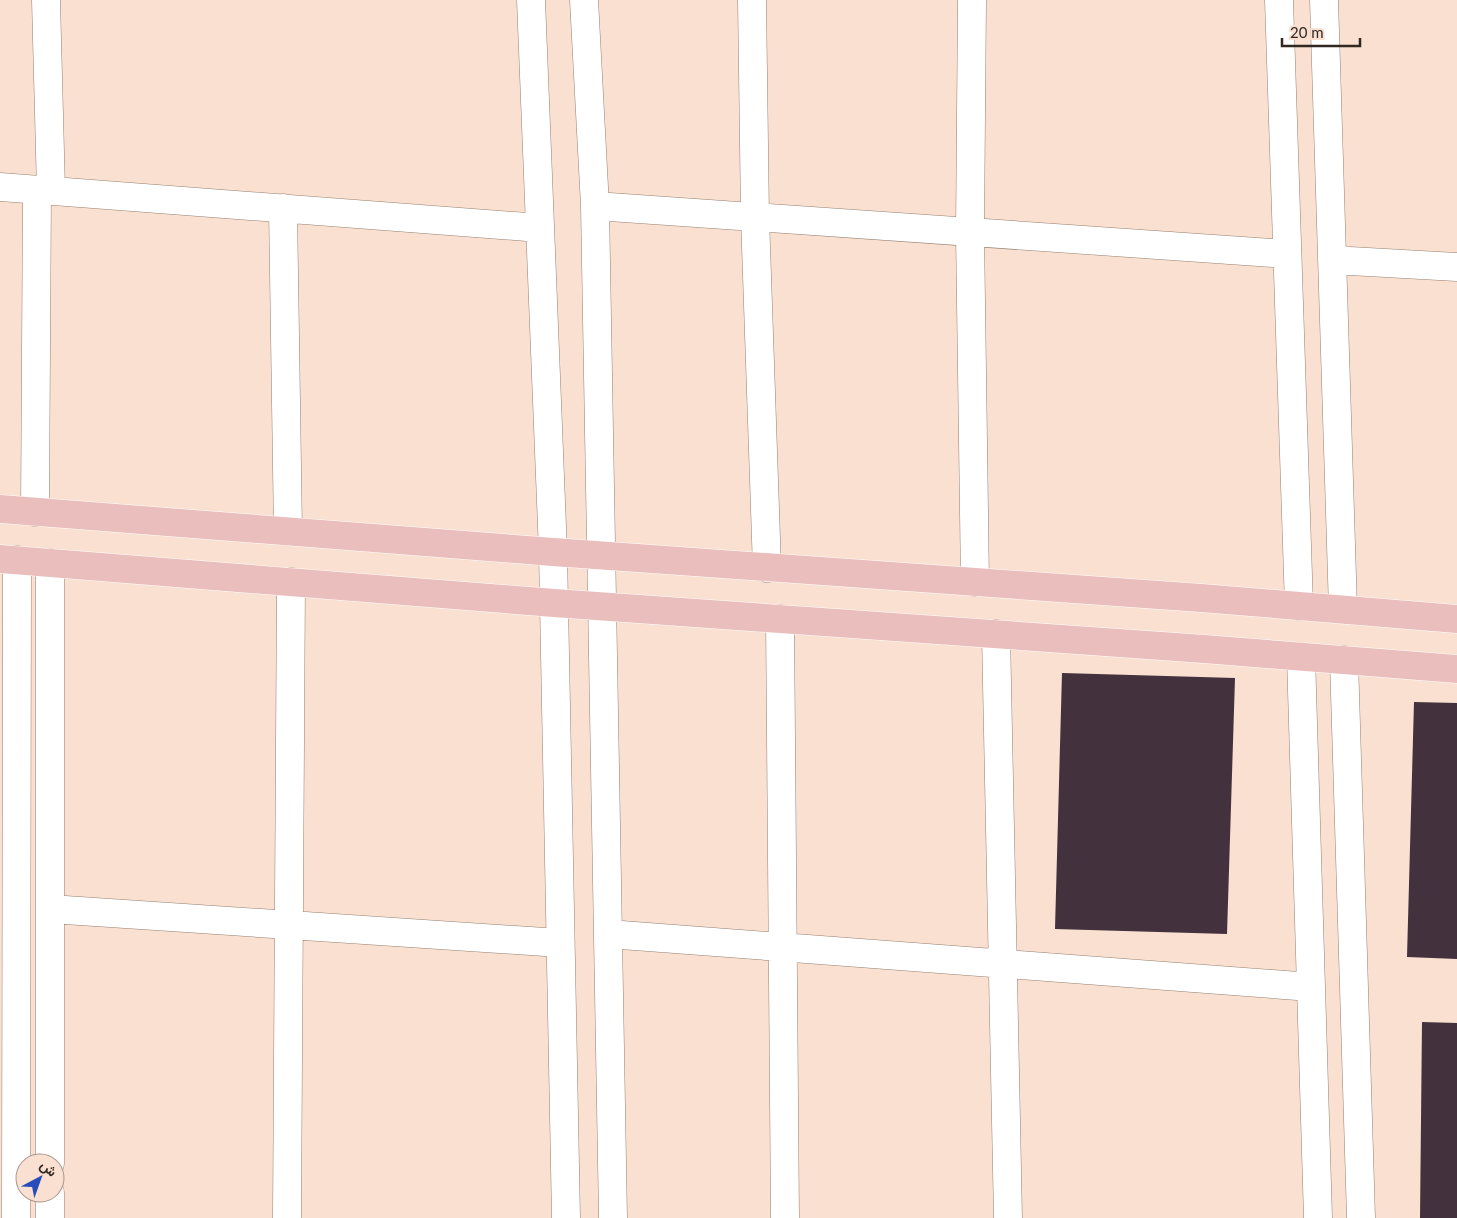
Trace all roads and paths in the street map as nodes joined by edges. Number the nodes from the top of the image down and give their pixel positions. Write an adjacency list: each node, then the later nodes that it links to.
1 (46, 0): 9 (street)
2 (531, 0): 13 (street)
3 (584, 0): 10 (street)
4 (752, 0): 12 (street)
5 (972, 0): 14 (street)
6 (1279, 0): 15 (street)
7 (1324, 0): 16 (street)
8 (0, 187): 9 (street)
9 (44, 190): 11 (street); 19 (street)
10 (595, 206): 12 (street); 22 (street)
11 (283, 208): 13 (street); 20 (street)
12 (756, 217): 14 (street); 25 (street)
13 (540, 228): 21 (street)
14 (970, 232): 15 (street); 27 (street)
15 (1287, 254): 30 (street)
16 (1332, 260): 17 (street); 31 (street)
17 (1457, 267)
18 (0, 509): 19 (main road)
19 (35, 512): 20 (main road)
20 (288, 532): 21 (main road)
21 (553, 552): 22 (main road); 28 (street)
22 (601, 556): 25 (main road); 29 (street)
23 (9, 559): 24 (main road); 38 (street)
24 (50, 563): 26 (main road); 39 (street)
25 (767, 568): 27 (main road)
26 (291, 582): 28 (main road); 40 (street)
27 (975, 582): 30 (main road)
28 (554, 603): 29 (main road); 42 (street)
29 (602, 606): 32 (main road); 41 (street)
30 (1299, 606): 31 (main road)
31 (1343, 610): 33 (main road)
32 (780, 619): 34 (main road); 43 (street)
33 (1457, 619)
34 (996, 634): 35 (main road); 44 (street)
35 (1301, 657): 36 (main road); 45 (street)
36 (1344, 660): 37 (main road); 56 (street)
37 (1457, 669)
38 (8, 903): 48 (street)
39 (50, 909): 40 (street); 46 (street)
40 (288, 924): 42 (street); 50 (street)
41 (608, 934): 43 (street); 52 (street)
42 (560, 942): 51 (street)
43 (783, 947): 44 (street); 53 (street)
44 (1003, 964): 45 (street); 54 (street)
45 (1311, 987): 55 (street)
46 (50, 1153)
47 (50, 1203): 49 (street)
48 (16, 1218)
49 (50, 1218)
50 (287, 1218)
51 (566, 1218)
52 (613, 1218)
53 (785, 1218)
54 (1008, 1218)
55 (1318, 1218)
56 (1361, 1218)

